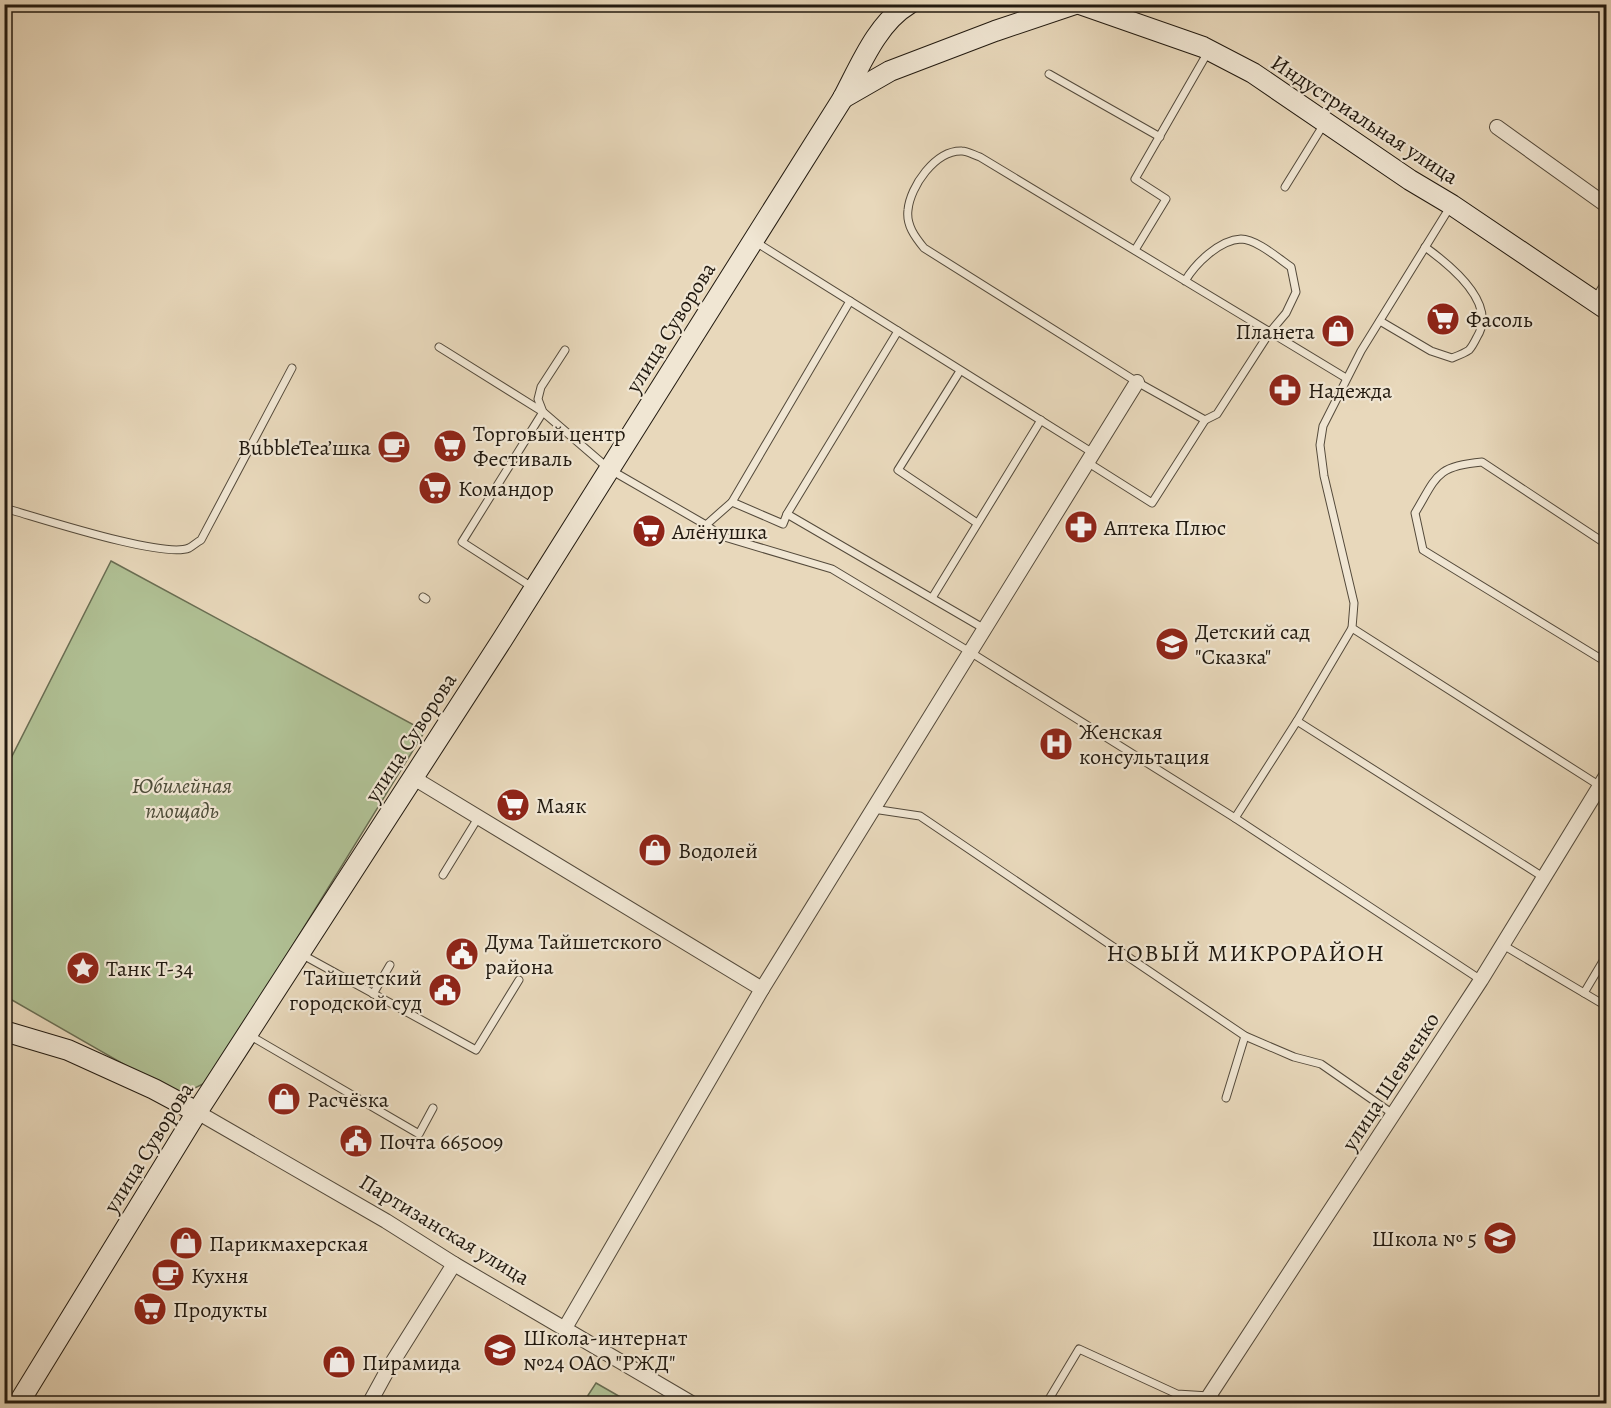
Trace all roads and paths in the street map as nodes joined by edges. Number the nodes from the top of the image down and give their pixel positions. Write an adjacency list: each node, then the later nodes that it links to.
1 (1078, 4): 3 (street, Индустриальная улица); 5 (street)
2 (902, 7): 5 (street, улица Суворова)
3 (1209, 50): 6 (street, Индустриальная улица); 8 (lane)
4 (1049, 74): 8 (lane)
5 (843, 98): 12 (street, улица Суворова)
6 (1326, 122): 9 (lane); 10 (street, Индустриальная улица)
7 (1497, 127): 11 (street)
8 (1160, 137): 14 (lane)
9 (1285, 187)
10 (1452, 205): 13 (lane); 16 (street, Индустриальная улица)
11 (1606, 205)
12 (753, 241): 17 (lane); 31 (street, улица Суворова)
13 (1425, 248): 18 (lane); 18 (lane)
14 (1135, 250): 15 (lane); 26 (lane)
15 (1185, 281): 20 (lane); 20 (lane)
16 (1604, 300)
17 (850, 301): 19 (lane); 32 (lane)
18 (1380, 321): 25 (lane)
19 (898, 331): 24 (lane); 34 (lane)
20 (1270, 332): 25 (lane); 29 (lane)
21 (439, 347): 27 (lane)
22 (566, 350): 27 (lane)
23 (292, 368): 33 (lane)
24 (960, 371): 28 (lane); 35 (lane)
25 (1346, 378): 41 (lane)
26 (1137, 382): 29 (lane); 30 (street)
27 (543, 412): 31 (lane); 38 (lane)
28 (1041, 420): 30 (lane); 35 (lane)
29 (1205, 420): 30 (lane)
30 (1090, 457): 40 (street)
31 (609, 469): 36 (lane); 38 (street, улица Суворова)
32 (732, 502): 34 (lane); 36 (lane)
33 (4, 508)
34 (787, 514): 39 (lane)
35 (977, 523): 39 (lane)
36 (706, 525): 42 (lane)
37 (1606, 544): 43 (lane)
38 (534, 588): 45 (street, улица Суворова)
39 (932, 598): 40 (lane)
40 (983, 628): 42 (street)
41 (1352, 628): 44 (lane); 46 (lane)
42 (970, 652): 47 (street); 49 (lane)
43 (1606, 662)
44 (1296, 721): 49 (lane); 51 (lane)
45 (412, 777): 48 (street); 53 (street, улица Суворова)
46 (1603, 781): 51 (street, улица Шевченко)
47 (873, 809): 58 (street); 64 (lane)
48 (478, 818): 50 (lane); 58 (street)
49 (1235, 818): 57 (lane)
50 (443, 875)
51 (1543, 877): 52 (street, улица Шевченко)
52 (1502, 945): 57 (street, улица Шевченко); 59 (lane)
53 (300, 954): 60 (lane); 63 (street, улица Суворова)
54 (1606, 956): 59 (lane)
55 (390, 965): 60 (lane)
56 (519, 980): 60 (lane)
57 (1481, 980): 68 (street, улица Шевченко)
58 (762, 989): 70 (street)
59 (1584, 993): 61 (lane)
60 (373, 994)
61 (1606, 1006)
62 (4, 1031): 67 (street, Партизанская улица)
63 (247, 1034): 66 (lane); 67 (street, улица Суворова)
64 (1245, 1036): 65 (lane); 68 (lane)
65 (1226, 1098)
66 (433, 1108)
67 (197, 1112): 69 (street, Партизанская улица); 72 (street, улица Суворова)
68 (1394, 1114): 71 (street, улица Шевченко)
69 (454, 1264): 70 (street, Партизанская улица); 73 (street)
70 (565, 1328): 74 (street, Партизанская улица)
71 (1210, 1401): 75 (lane)
72 (18, 1404)
73 (369, 1404)
74 (693, 1404)
75 (1046, 1404)

